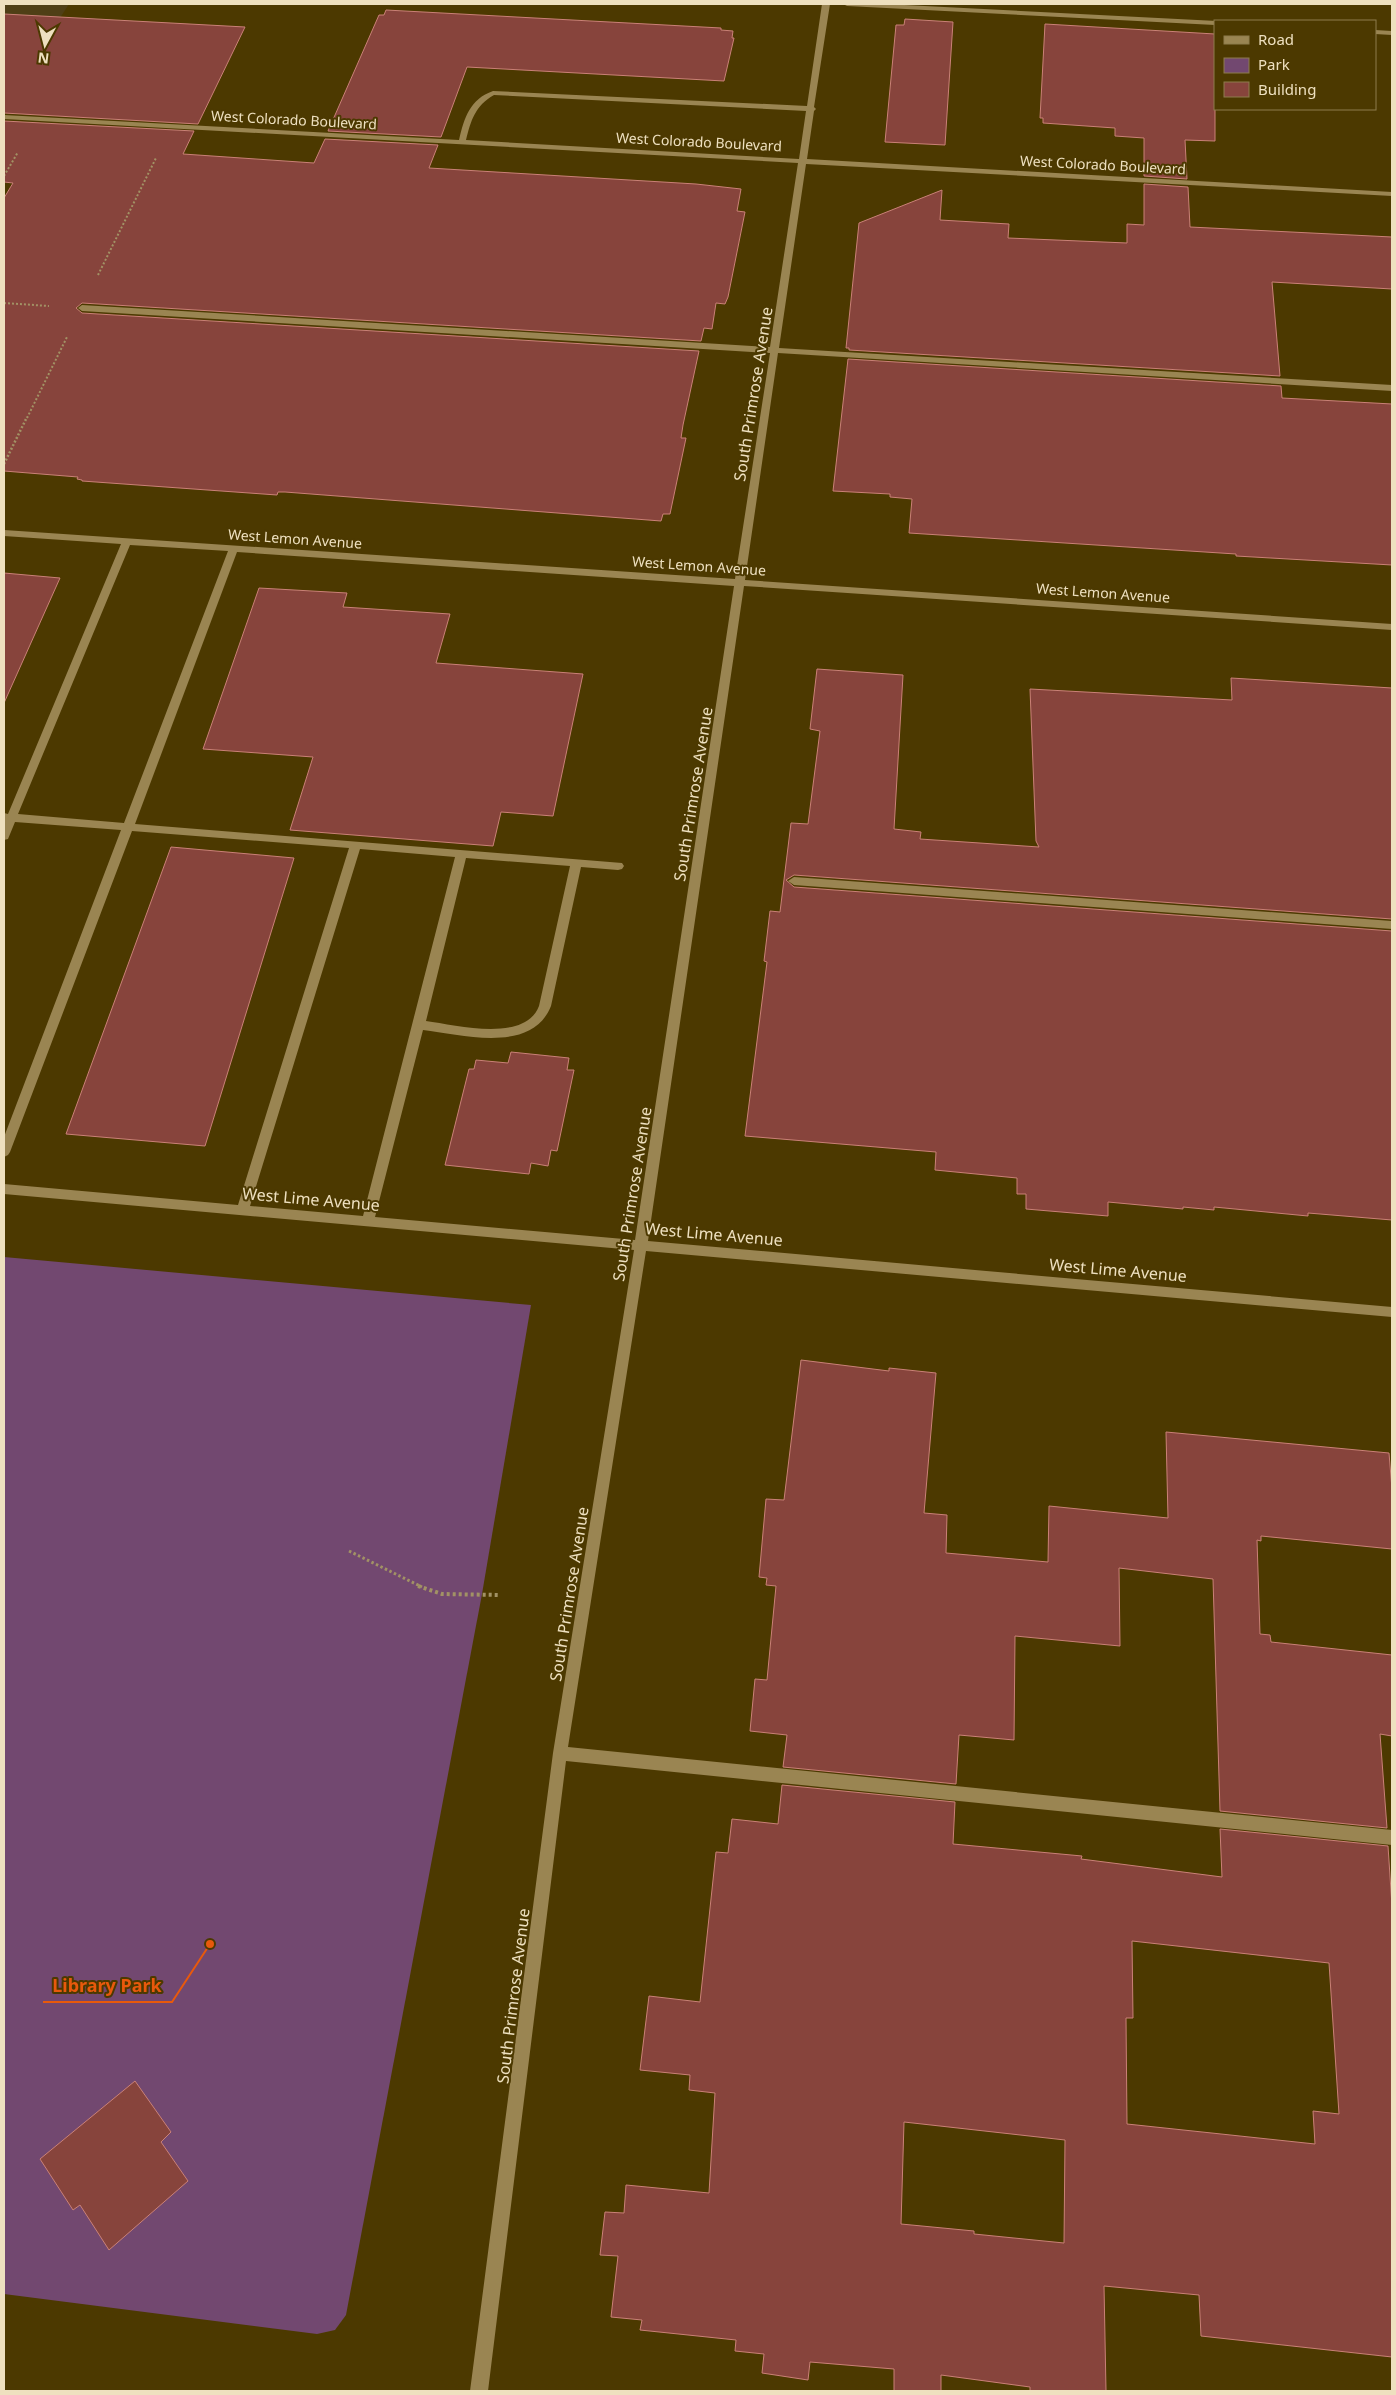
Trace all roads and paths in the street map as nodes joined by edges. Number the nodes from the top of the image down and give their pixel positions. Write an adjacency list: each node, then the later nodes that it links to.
1 (826, 4): 6 (street, South Primrose Avenue)
2 (848, 4): 3 (street)
3 (1214, 23)
4 (1376, 32): 5 (street)
5 (1392, 32)
6 (812, 109): 8 (street); 9 (street, South Primrose Avenue)
7 (4, 117): 8 (street, West Colorado Boulevard)
8 (462, 142): 9 (street, West Colorado Boulevard)
9 (804, 161): 10 (street, West Colorado Boulevard); 13 (street, South Primrose Avenue)
10 (1392, 194)
11 (4, 303): 12 (path)
12 (82, 308): 13 (street)
13 (776, 350): 14 (street); 18 (street, South Primrose Avenue)
14 (1392, 388)
15 (4, 533): 16 (street, West Lemon Avenue)
16 (128, 542): 17 (street, West Lemon Avenue); 20 (street)
17 (234, 548): 18 (street, West Lemon Avenue); 21 (street)
18 (741, 582): 19 (street, West Lemon Avenue); 34 (street, South Primrose Avenue)
19 (1392, 627)
20 (8, 818): 21 (street); 22 (street)
21 (130, 827): 23 (street); 30 (street)
22 (4, 836)
23 (356, 845): 24 (street); 32 (street)
24 (462, 853): 25 (street); 29 (street)
25 (576, 862): 26 (street); 29 (street)
26 (618, 866)
27 (794, 881): 28 (street)
28 (1392, 925)
29 (418, 1025): 33 (street)
30 (4, 1152)
31 (4, 1189): 32 (street, West Lime Avenue)
32 (243, 1209): 33 (street, West Lime Avenue)
33 (368, 1220): 34 (street, West Lime Avenue)
34 (641, 1244): 35 (street, West Lime Avenue); 38 (street, South Primrose Avenue)
35 (1392, 1312)
36 (348, 1551): 37 (path)
37 (500, 1595)
38 (560, 1753): 39 (street); 40 (street, South Primrose Avenue)
39 (1392, 1838)
40 (479, 2391)

